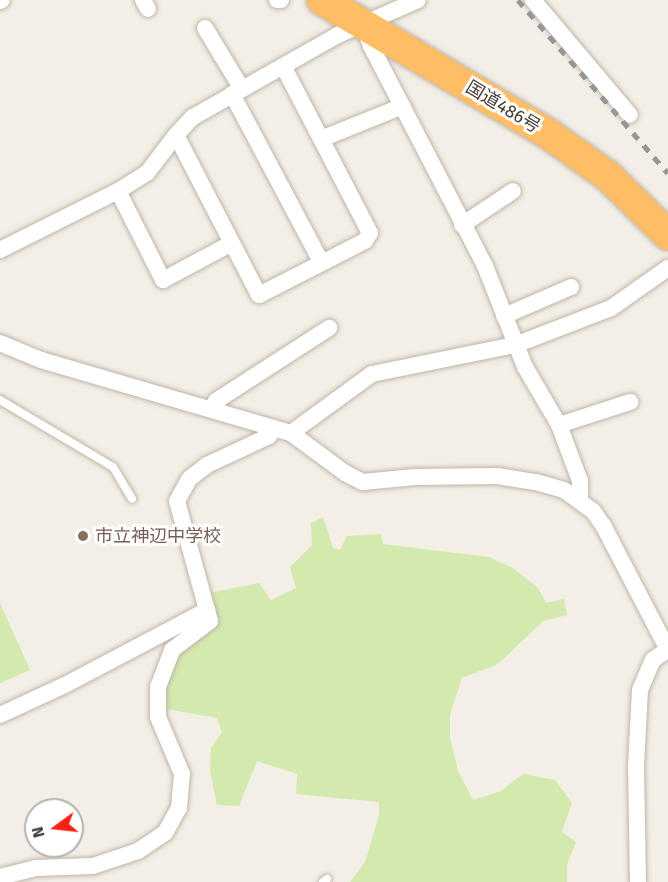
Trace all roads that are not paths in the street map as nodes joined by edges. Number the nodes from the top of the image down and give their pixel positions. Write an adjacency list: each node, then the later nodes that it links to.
1 (322, 0): 4 (highway, 国道486号)
2 (418, 0): 4 (street)
3 (533, 0): 9 (street)
4 (365, 13): 6 (street); 8 (street); 14 (highway, 国道486号); 16 (highway, 国道486号)
5 (205, 28): 7 (street)
6 (283, 66): 7 (street); 11 (street)
7 (237, 91): 10 (street); 19 (street)
8 (403, 106): 11 (street); 15 (street)
9 (630, 115)
10 (176, 135): 12 (street); 17 (street)
11 (321, 139): 19 (street)
12 (118, 191): 17 (street); 18 (street)
13 (513, 191): 15 (street)
14 (668, 214)
15 (462, 225): 22 (street)
16 (668, 235)
17 (232, 243): 19 (street)
18 (0, 250)
19 (322, 263)
20 (668, 268): 25 (street)
21 (571, 288): 22 (street)
22 (504, 316): 25 (street)
23 (329, 328): 28 (street)
24 (0, 343): 28 (street)
25 (514, 345): 29 (street); 31 (street)
26 (0, 400): 32 (lane)
27 (630, 402): 29 (street)
28 (211, 409): 30 (street)
29 (559, 425): 33 (street)
30 (274, 428): 31 (street); 34 (street)
31 (291, 433): 33 (street)
32 (132, 499)
33 (580, 499): 35 (street)
34 (207, 610): 36 (street); 37 (street)
35 (668, 649): 38 (street)
36 (0, 715)
37 (0, 877)
38 (639, 882)

